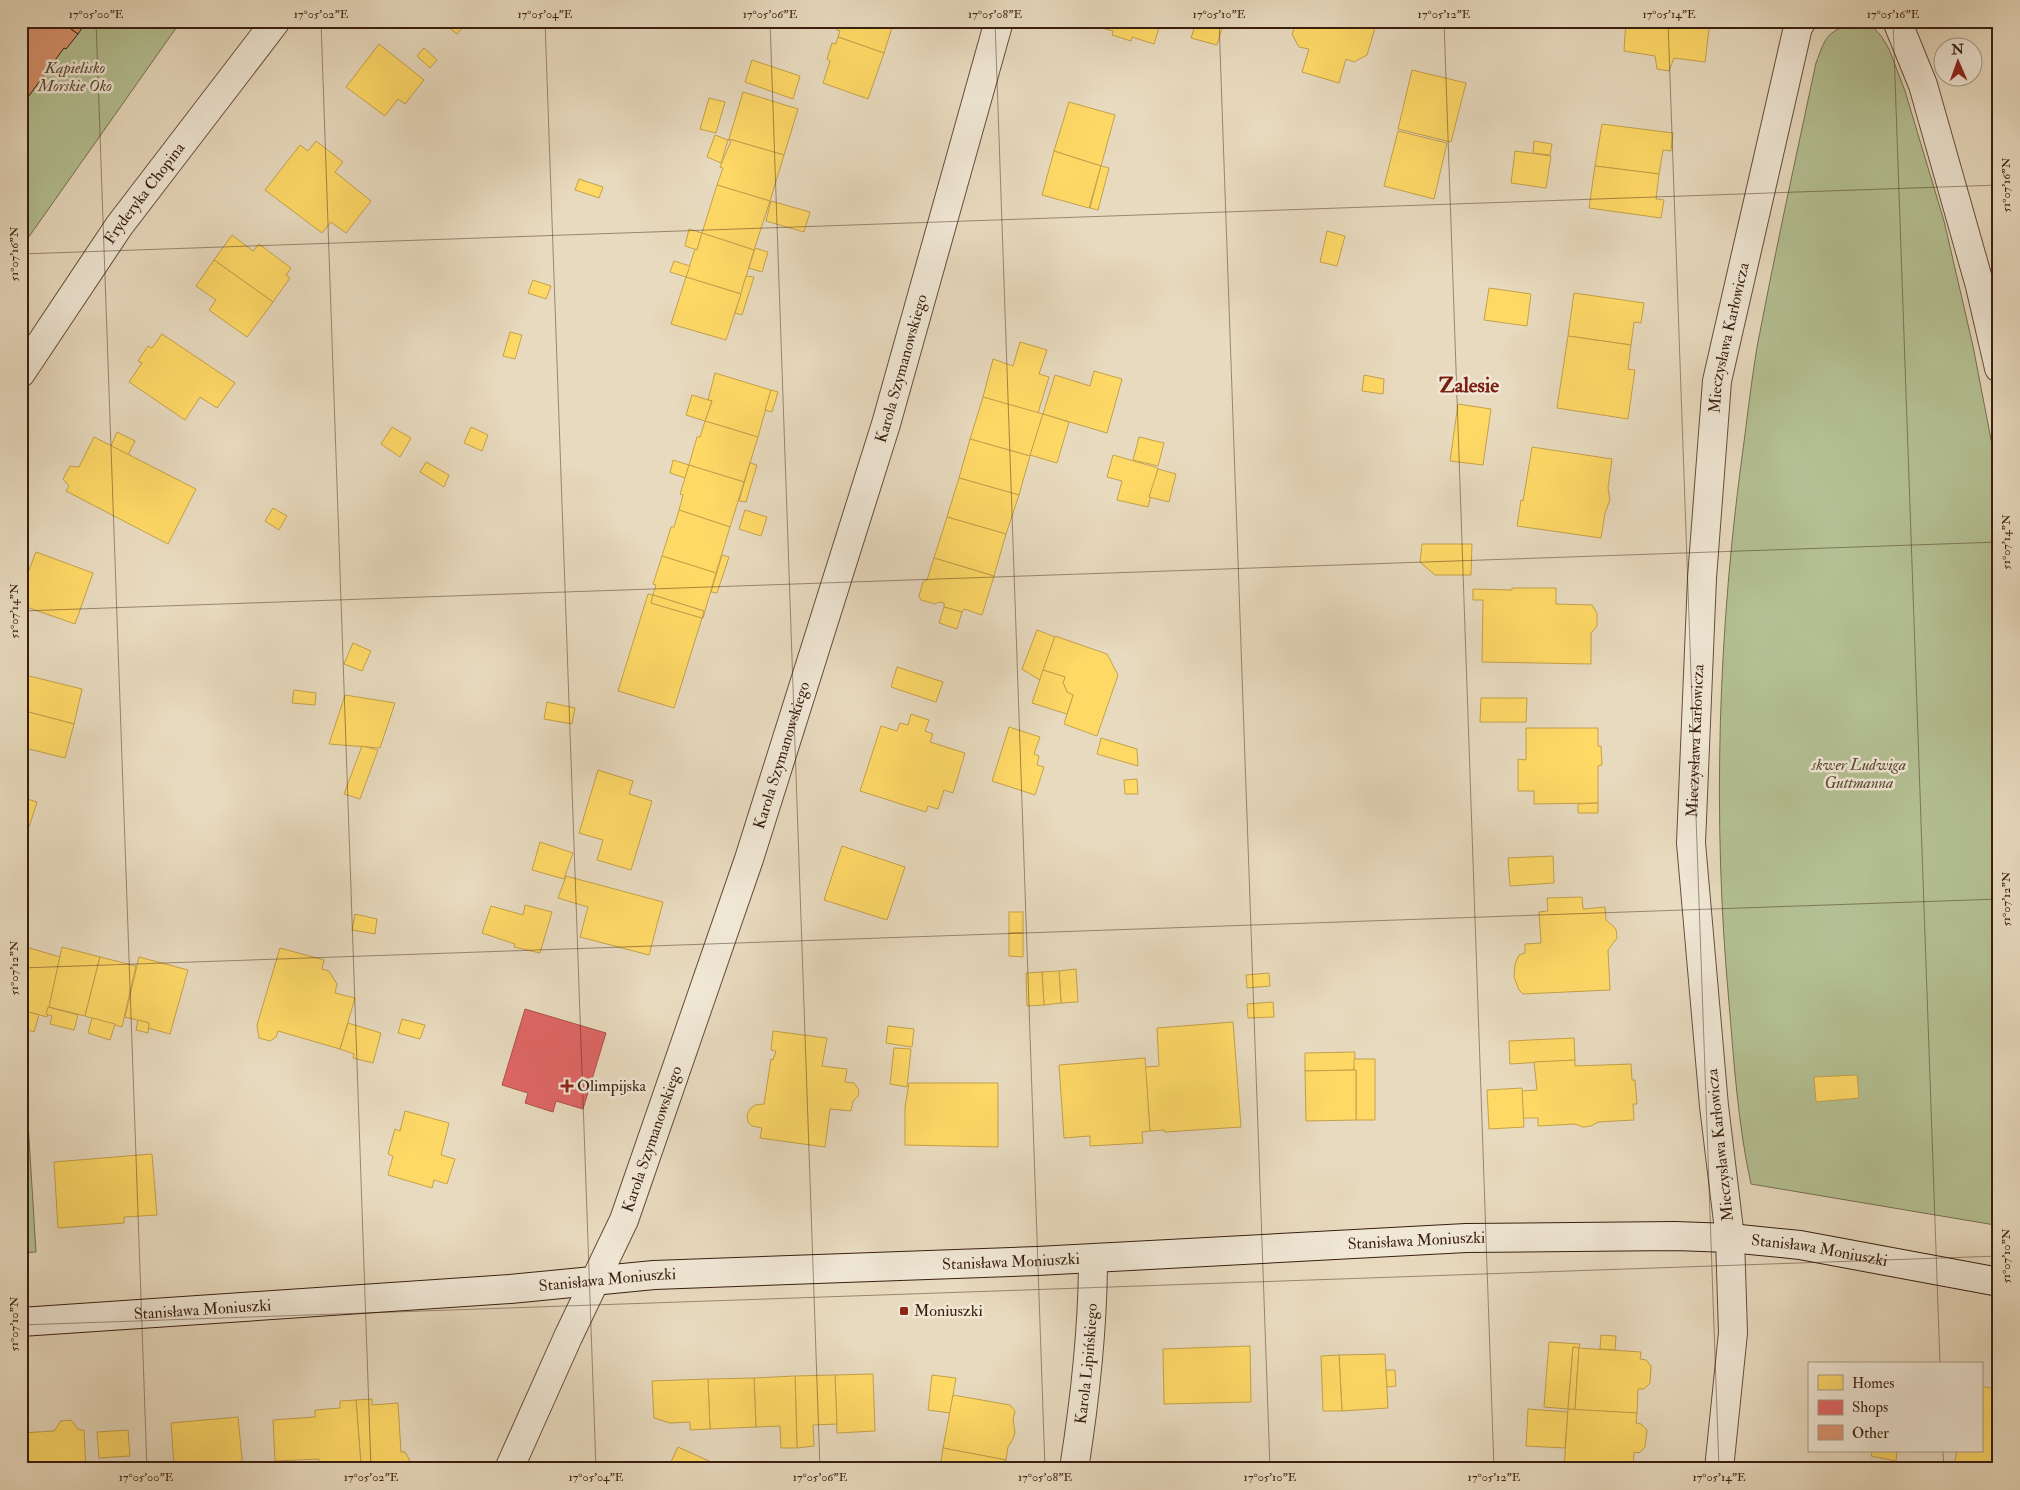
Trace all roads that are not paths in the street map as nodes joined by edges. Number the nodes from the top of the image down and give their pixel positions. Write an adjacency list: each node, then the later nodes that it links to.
1 (276, 21): 6 (street, Fryderyka Chopina)
2 (999, 21): 9 (street, Karola Szymanowskiego)
3 (1802, 21): 7 (street, Mieczysława Karłowicza)
4 (1897, 21): 5 (street)
5 (1999, 368)
6 (21, 373)
7 (1730, 1238): 8 (street, Stanisława Moniuszki); 10 (street, Stanisława Moniuszki); 14 (street, Mieczysława Karłowicza)
8 (1093, 1259): 9 (street, Stanisława Moniuszki); 13 (street, Karola Lipińskiego)
9 (594, 1281): 11 (street, Stanisława Moniuszki); 12 (street, Karola Szymanowskiego)
10 (1999, 1282)
11 (21, 1322)
12 (509, 1469)
13 (1074, 1469)
14 (1719, 1469)

